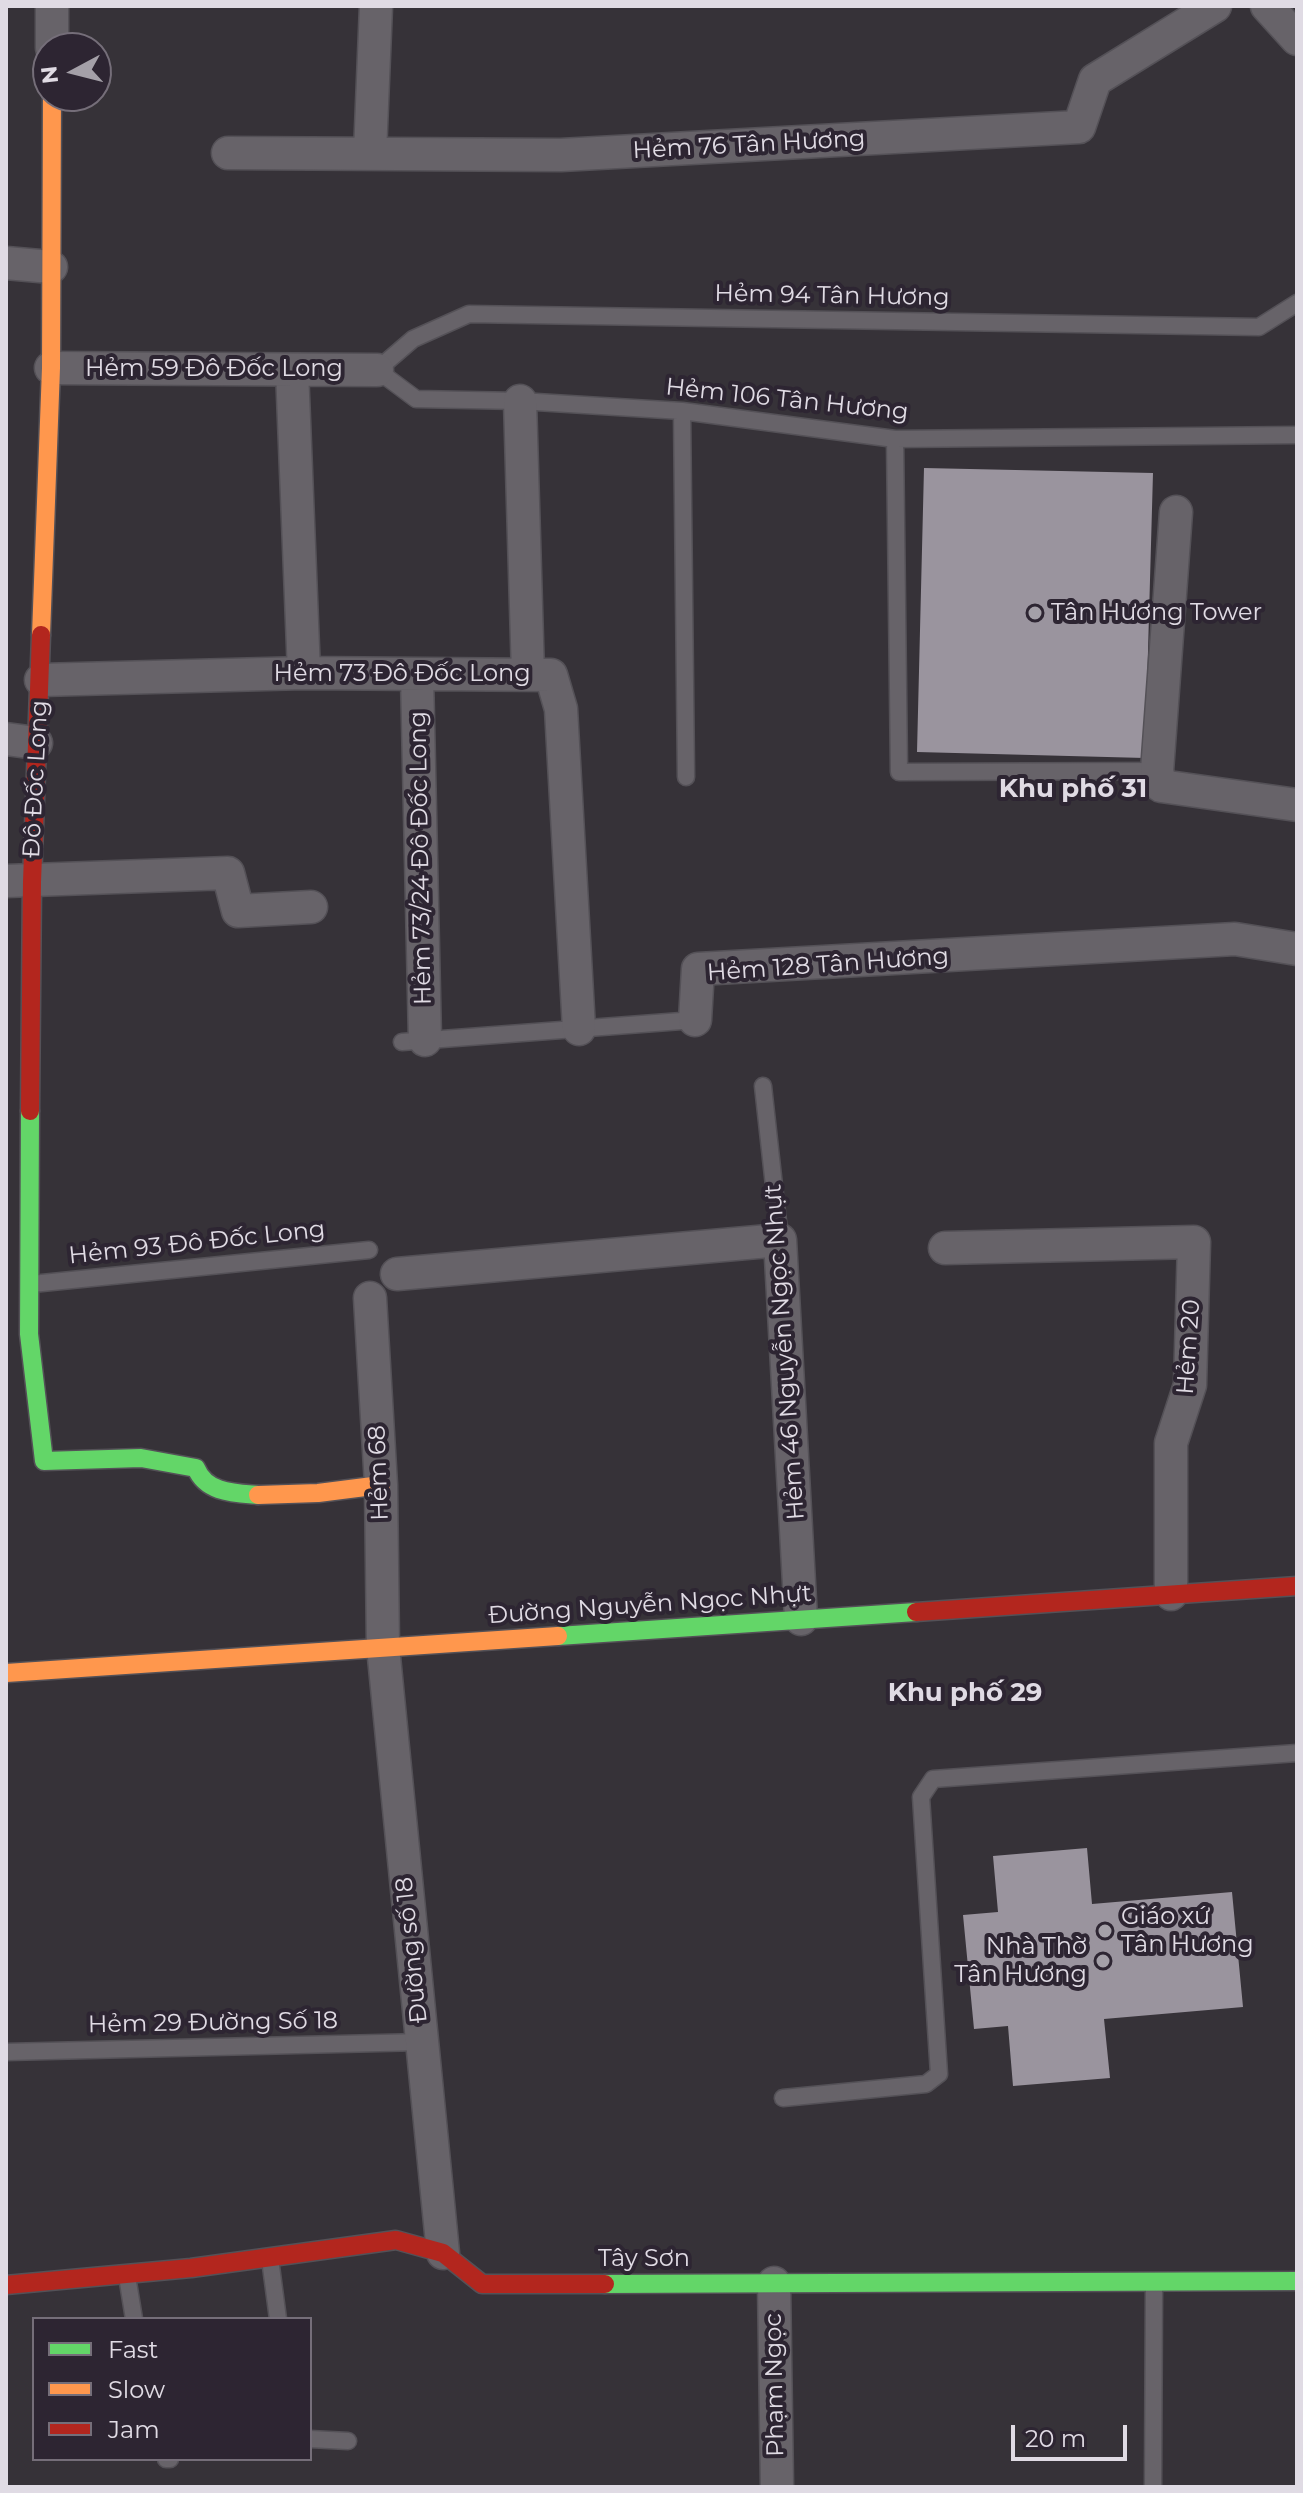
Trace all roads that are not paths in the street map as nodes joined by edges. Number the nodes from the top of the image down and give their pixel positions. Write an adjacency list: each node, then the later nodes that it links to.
1 (52, 6): 5 (street)
2 (376, 6): 9 (street)
3 (1215, 6): 9 (street, Hẻm 76 Tân Hương)
4 (1267, 6): 6 (street)
5 (52, 32)
6 (1297, 39)
7 (52, 112): 11 (street, Đô Đốc Long)
8 (228, 153): 9 (street, Hẻm 76 Tân Hương)
9 (370, 153)
10 (6, 263): 11 (street)
11 (51, 267): 13 (street, Đô Đốc Long)
12 (1297, 303): 15 (lane, Hẻm 94 Tân Hương)
13 (51, 368): 14 (street, Hẻm 59 Đô Đốc Long); 24 (street, Đô Đốc Long)
14 (292, 370): 15 (street, Hẻm 59 Đô Đốc Long); 21 (street)
15 (377, 370): 16 (lane, Hẻm 106 Tân Hương)
16 (520, 401): 17 (lane, Hẻm 106 Tân Hương); 22 (street)
17 (682, 411): 19 (lane, Hẻm 106 Tân Hương); 27 (lane)
18 (1297, 435): 19 (lane, Hẻm 106 Tân Hương)
19 (895, 439): 26 (lane)
20 (1176, 512): 26 (street)
21 (304, 673): 23 (street, Hẻm 73 Đô Đốc Long); 24 (street, Hẻm 73 Đô Đốc Long)
22 (528, 675): 23 (street, Hẻm 73 Đô Đốc Long); 33 (street, Hẻm 73 Đô Đốc Long)
23 (417, 676): 34 (street, Hẻm 73/24 Đô Đốc Long)
24 (41, 680): 25 (street, Đô Đốc Long)
25 (21, 741): 29 (street, Đô Đốc Long)
26 (1157, 771): 28 (street)
27 (686, 777)
28 (1297, 805)
29 (19, 882): 30 (street); 35 (street, Đô Đốc Long)
30 (311, 907)
31 (1297, 949): 32 (street, Hẻm 128 Tân Hương)
32 (695, 1020): 33 (lane, Hẻm 128 Tân Hương)
33 (579, 1029): 34 (lane, Hẻm 128 Tân Hương)
34 (413, 1041)
35 (19, 1073): 40 (street, Đô Đốc Long)
36 (763, 1086): 37 (lane, Hẻm 46 Nguyễn Ngọc Nhựt)
37 (780, 1240): 42 (street, Hẻm 68); 45 (street, Hẻm 46 Nguyễn Ngọc Nhựt)
38 (945, 1248): 44 (street, Hẻm 20)
39 (369, 1250): 40 (lane, Hẻm 93 Đô Đốc Long)
40 (30, 1284): 41 (street, Đô Đốc Long)
41 (18, 1334): 42 (street, Đô Đốc Long)
42 (381, 1485): 46 (street, Hẻm 68)
43 (1297, 1586): 44 (street, Đường Nguyễn Ngọc Nhựt)
44 (1171, 1594): 45 (street, Đường Nguyễn Ngọc Nhựt)
45 (801, 1619): 46 (street, Đường Nguyễn Ngọc Nhựt)
46 (383, 1647): 47 (street, Đường Nguyễn Ngọc Nhựt); 49 (street, Đường số 18)
47 (6, 1673)
48 (1297, 1753): 51 (lane)
49 (422, 2042): 50 (lane, Hẻm 29 Đường Số 18); 52 (street, Đường số 18)
50 (6, 2052)
51 (783, 2098)
52 (443, 2253): 53 (street, Tây Sơn); 57 (street, Tây Sơn)
53 (270, 2257): 54 (street, Tây Sơn); 60 (lane)
54 (127, 2274): 58 (street, Tây Sơn); 59 (lane)
55 (1154, 2281): 56 (street, Tây Sơn); 57 (street, Tây Sơn); 64 (lane)
56 (1297, 2281)
57 (774, 2283): 63 (street, Phạm Ngọc)
58 (6, 2285)
59 (134, 2317)
60 (278, 2317)
61 (312, 2439): 62 (lane)
62 (348, 2441)
63 (777, 2487)
64 (1153, 2487)

